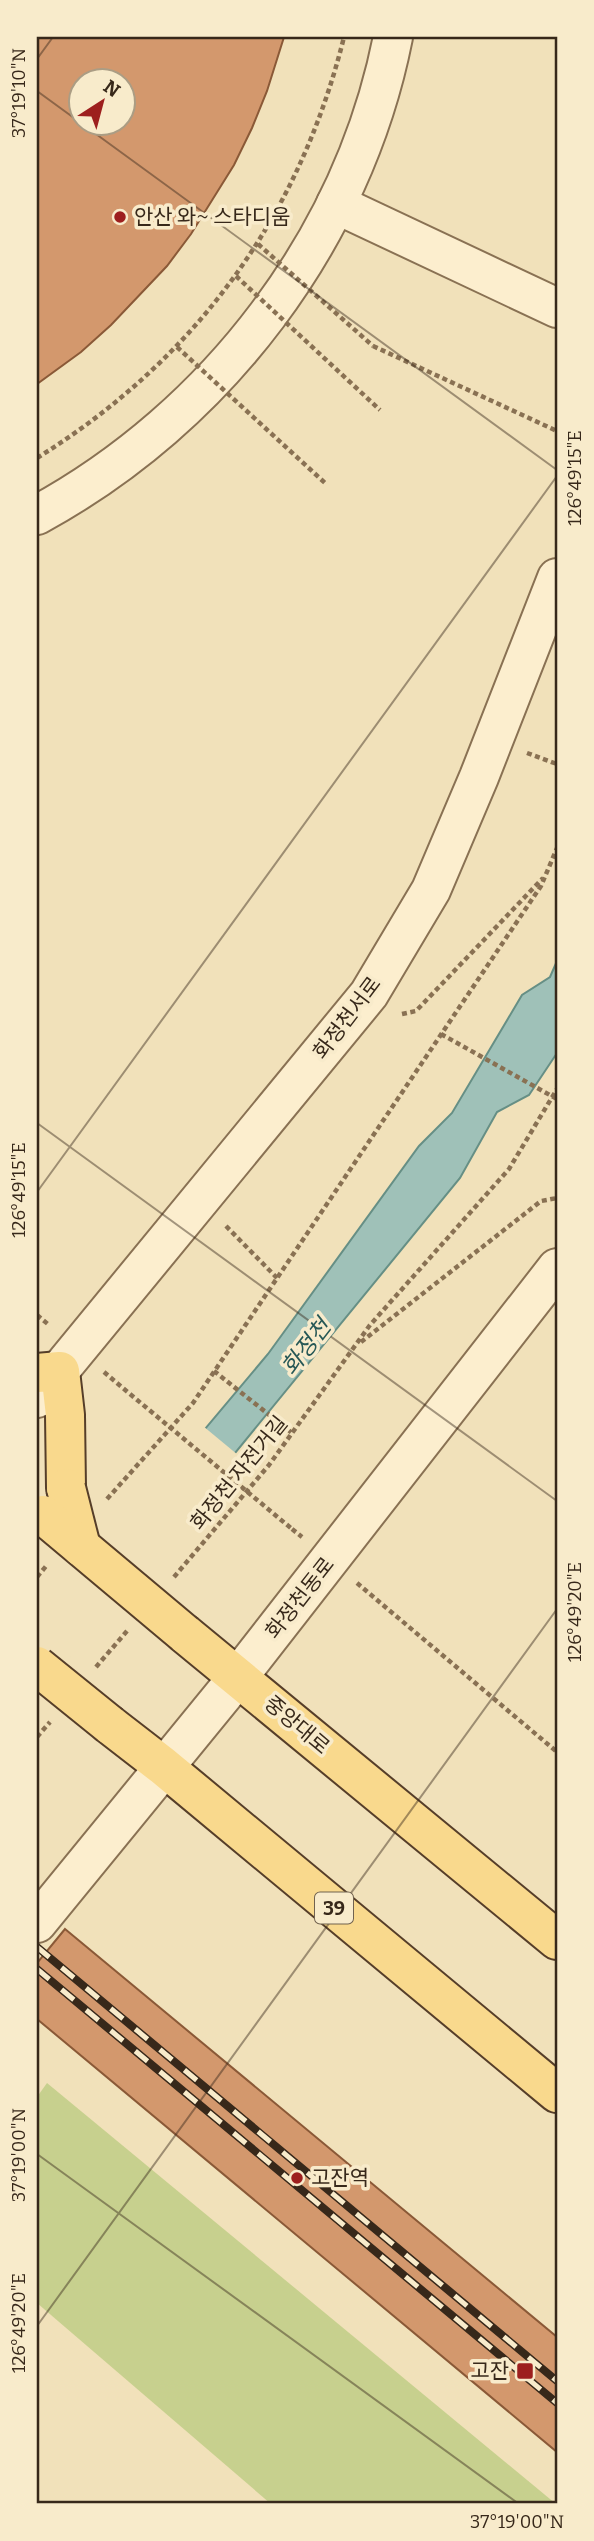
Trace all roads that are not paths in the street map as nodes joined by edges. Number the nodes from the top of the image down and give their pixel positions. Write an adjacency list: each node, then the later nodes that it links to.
1 (393, 37): 2 (street)
2 (336, 204): 3 (street); 4 (street)
3 (557, 308)
4 (37, 515)
5 (557, 578): 7 (street, 화정천서로)
6 (557, 1269): 10 (street, 화정천동로)
7 (45, 1381): 8 (main road)
8 (49, 1505): 10 (main road, 중앙대로, bridge)
9 (37, 1666): 11 (main road, 39, bridge)
10 (238, 1677): 11 (street, 화정천동로); 13 (main road, 중앙대로)
11 (163, 1766): 12 (street, 화정천동로); 14 (main road, 39)
12 (37, 1923)
13 (557, 1940)
14 (557, 2093)

